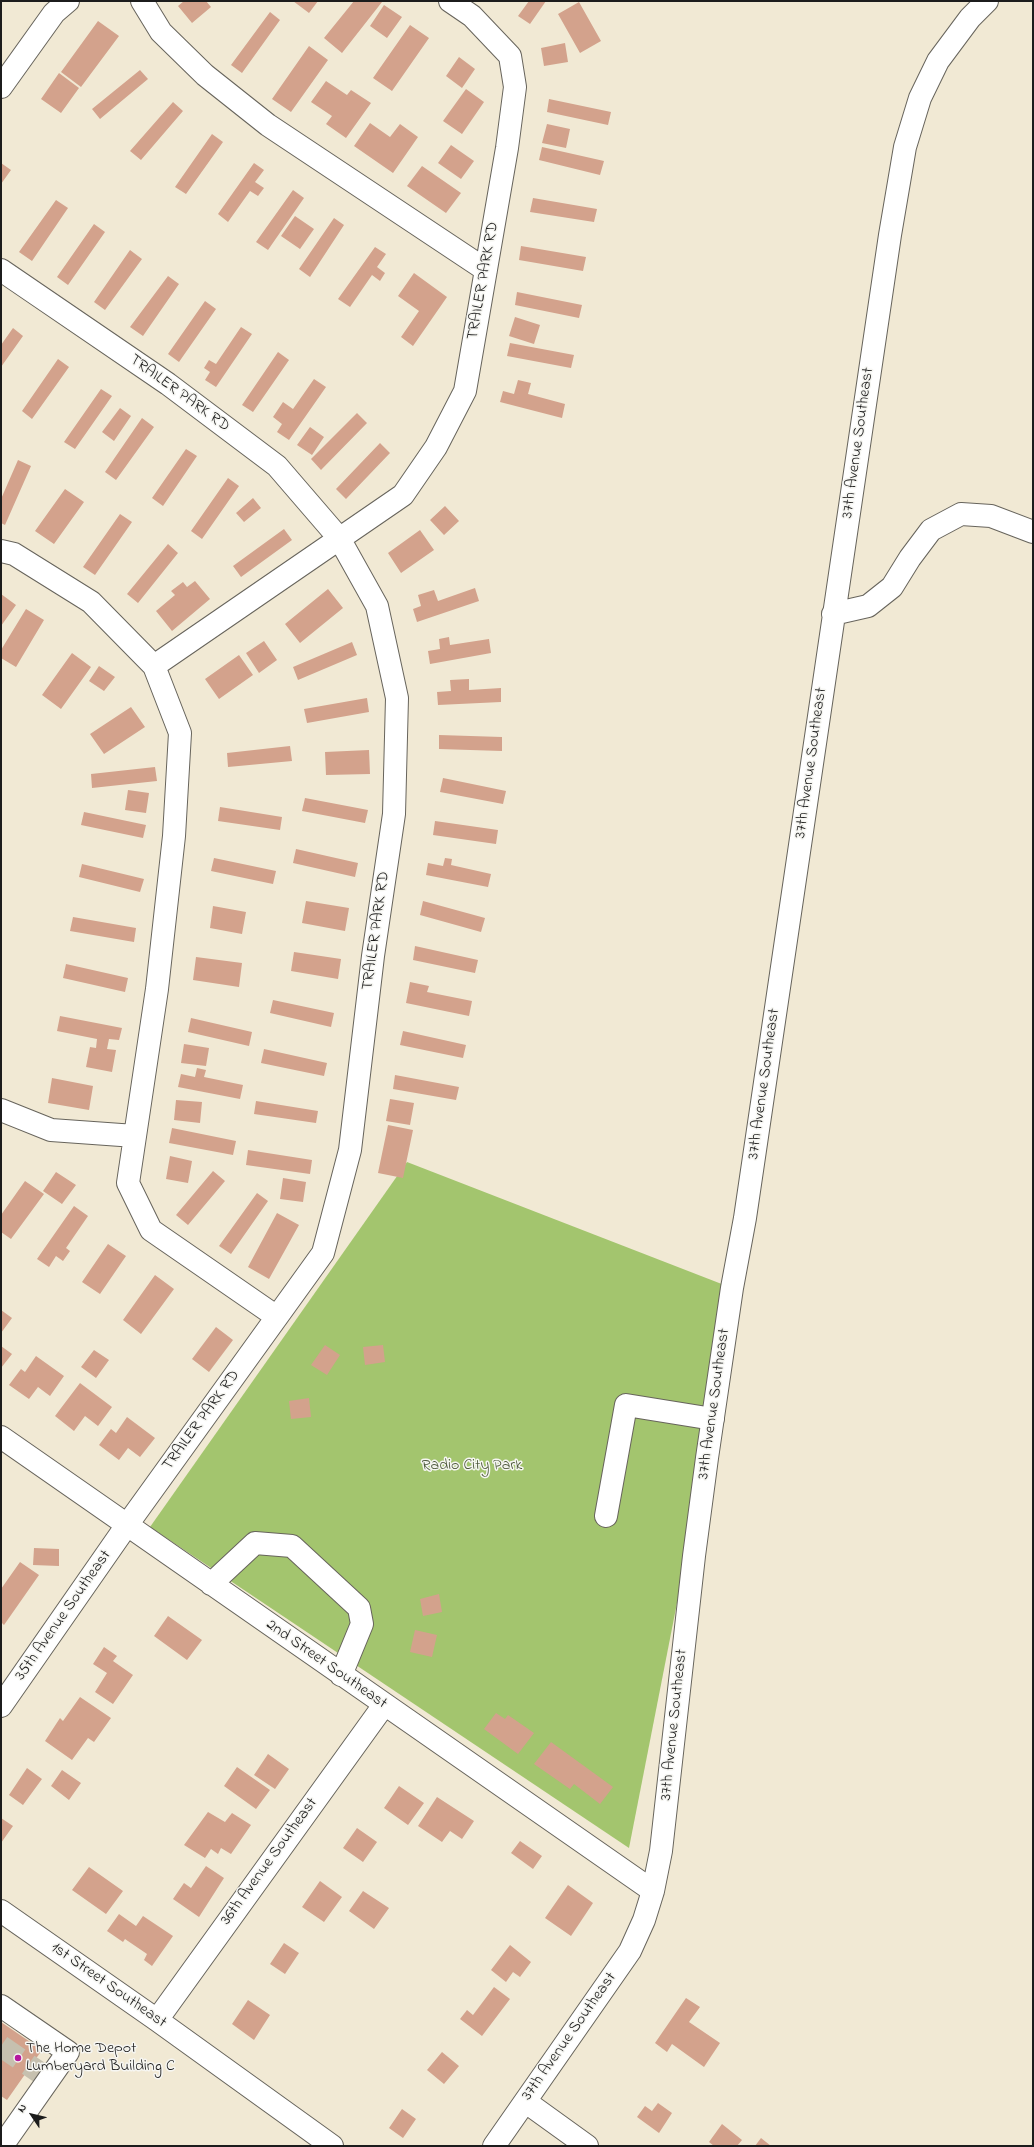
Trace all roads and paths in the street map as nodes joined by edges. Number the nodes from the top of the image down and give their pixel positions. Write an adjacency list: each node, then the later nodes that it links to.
1 (68, 1): 5 (street)
2 (142, 1): 7 (street)
3 (450, 1): 7 (street, TRAILER PARK RD)
4 (987, 1): 11 (street, 37th Avenue Southeast)
5 (1, 87)
6 (1, 270): 9 (street, TRAILER PARK RD)
7 (486, 270): 9 (street, TRAILER PARK RD)
8 (1033, 532): 11 (street)
9 (339, 538): 12 (street, TRAILER PARK RD); 15 (street, TRAILER PARK RD)
10 (1, 551): 12 (street)
11 (833, 614): 16 (street, 37th Avenue Southeast)
12 (154, 666): 14 (street)
13 (1, 1110): 14 (street)
14 (135, 1136): 15 (street)
15 (277, 1317): 19 (street, TRAILER PARK RD)
16 (713, 1419): 18 (street); 24 (street, 37th Avenue Southeast)
17 (1, 1437): 19 (street, 2nd Street Southeast)
18 (606, 1516)
19 (127, 1525): 20 (street, 2nd Street Southeast); 23 (street, 35th Avenue Southeast)
20 (211, 1584): 21 (street, 2nd Street Southeast); 21 (street)
21 (341, 1675): 22 (street, 2nd Street Southeast)
22 (384, 1705): 24 (street, 2nd Street Southeast); 27 (street, 36th Avenue Southeast)
23 (1, 1706)
24 (652, 1891): 28 (street, 37th Avenue Southeast)
25 (1, 1911): 27 (street, 1st Street Southeast)
26 (1, 2006): 29 (street)
27 (157, 2020): 30 (street, 1st Street Southeast)
28 (526, 2102): 31 (street, 37th Avenue Southeast); 32 (street)
29 (2, 2146)
30 (332, 2146)
31 (494, 2146)
32 (586, 2146)

